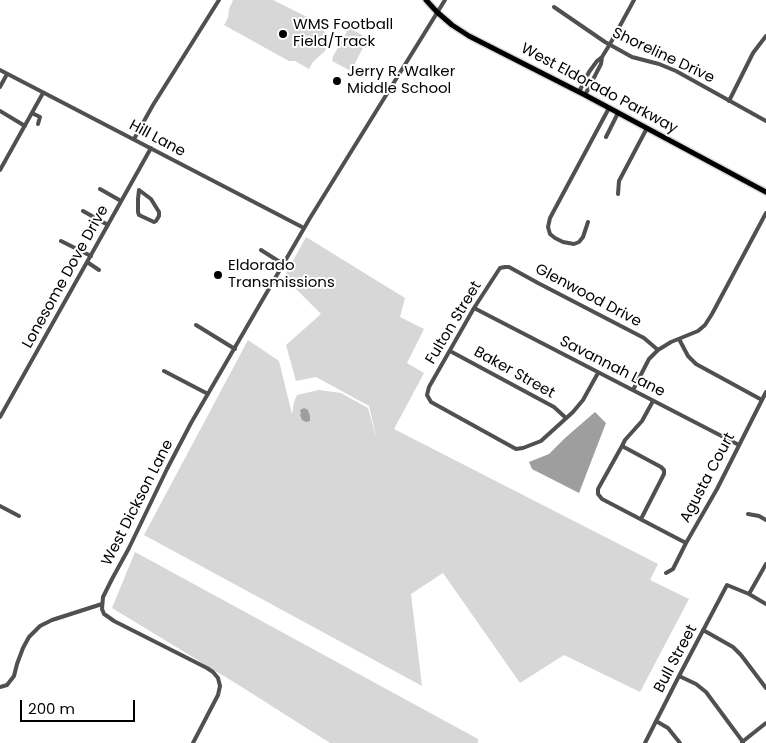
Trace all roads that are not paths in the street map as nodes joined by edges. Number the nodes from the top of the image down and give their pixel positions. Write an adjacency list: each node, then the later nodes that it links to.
1 (219, 0): 26 (street)
2 (426, 0): 6 (main road, West Eldorado Parkway)
3 (444, 0): 6 (street, West Dickson Lane)
4 (634, 0): 8 (street)
5 (554, 7): 8 (street, Shoreline Drive)
6 (437, 12): 13 (main road, West Eldorado Parkway); 39 (street, West Dickson Lane)
7 (766, 36): 16 (street)
8 (610, 44): 9 (street); 16 (street, Shoreline Drive)
9 (602, 57): 13 (street); 15 (street)
10 (0, 70): 11 (street, Hill Lane)
11 (7, 74): 12 (street); 14 (street, Hill Lane)
12 (0, 87)
13 (579, 92): 15 (main road, West Eldorado Parkway)
14 (44, 93): 19 (street); 26 (street, Hill Lane)
15 (586, 95): 17 (main road, West Eldorado Parkway)
16 (729, 101): 21 (street, Shoreline Drive)
17 (609, 108): 20 (main road, West Eldorado Parkway); 37 (street)
18 (0, 112): 23 (street)
19 (32, 113): 22 (street); 23 (street)
20 (618, 113): 24 (main road, West Eldorado Parkway); 25 (street)
21 (766, 121)
22 (38, 124)
23 (24, 126): 28 (street)
24 (647, 128): 32 (main road, West Eldorado Parkway); 33 (street)
25 (606, 137)
26 (134, 139): 27 (street, Hill Lane)
27 (151, 148): 29 (street, Lonesome Dove Drive); 39 (street, Hill Lane)
28 (0, 170)
29 (133, 179): 31 (street); 34 (street, Lonesome Dove Drive)
30 (100, 189): 34 (street)
31 (139, 190): 31 (street)
32 (766, 192)
33 (618, 194)
34 (121, 201): 38 (street, Lonesome Dove Drive)
35 (83, 212): 38 (street)
36 (766, 212): 49 (street)
37 (588, 222)
38 (108, 225): 42 (street, Lonesome Dove Drive)
39 (304, 228): 44 (street, West Dickson Lane)
40 (61, 241): 42 (street)
41 (260, 250): 44 (street)
42 (91, 256): 43 (street, Lonesome Dove Drive)
43 (87, 262): 46 (street); 60 (street, Lonesome Dove Drive)
44 (283, 264): 50 (street, West Dickson Lane)
45 (505, 267): 47 (street, Fulton Street); 51 (street, Glenwood Drive)
46 (99, 270)
47 (474, 308): 52 (street, Fulton Street); 54 (street, Savannah Lane)
48 (196, 325): 50 (street)
49 (679, 339): 51 (street); 58 (street)
50 (235, 349): 57 (street, West Dickson Lane)
51 (658, 350): 55 (street)
52 (450, 351): 61 (street, Baker Street); 61 (street, Fulton Street)
53 (164, 371): 57 (street)
54 (598, 373): 55 (street, Savannah Lane); 61 (street)
55 (633, 390): 59 (street, Savannah Lane)
56 (766, 392): 58 (street, Agusta Court)
57 (208, 394): 73 (street, West Dickson Lane)
58 (762, 400): 62 (street, Agusta Court)
59 (654, 401): 62 (street, Savannah Lane); 63 (street)
60 (0, 417)
61 (566, 418)
62 (739, 445): 69 (street, Agusta Court)
63 (622, 446): 67 (street); 67 (street)
64 (0, 506): 66 (street)
65 (748, 514): 68 (street)
66 (19, 516)
67 (641, 519): 69 (street)
68 (766, 520)
69 (686, 543): 71 (street, Agusta Court)
70 (766, 564): 72 (street)
71 (666, 573)
72 (749, 594): 74 (street); 75 (street, Bull Street)
73 (102, 604): 77 (street); 82 (street)
74 (766, 604)
75 (703, 630): 76 (street, Bull Street); 78 (street)
76 (679, 676): 79 (street, Bull Street); 81 (street)
77 (0, 687)
78 (766, 688)
79 (656, 721): 83 (street, Bull Street); 84 (street)
80 (766, 723): 81 (street)
81 (742, 742)
82 (193, 743)
83 (645, 743)
84 (680, 743)

